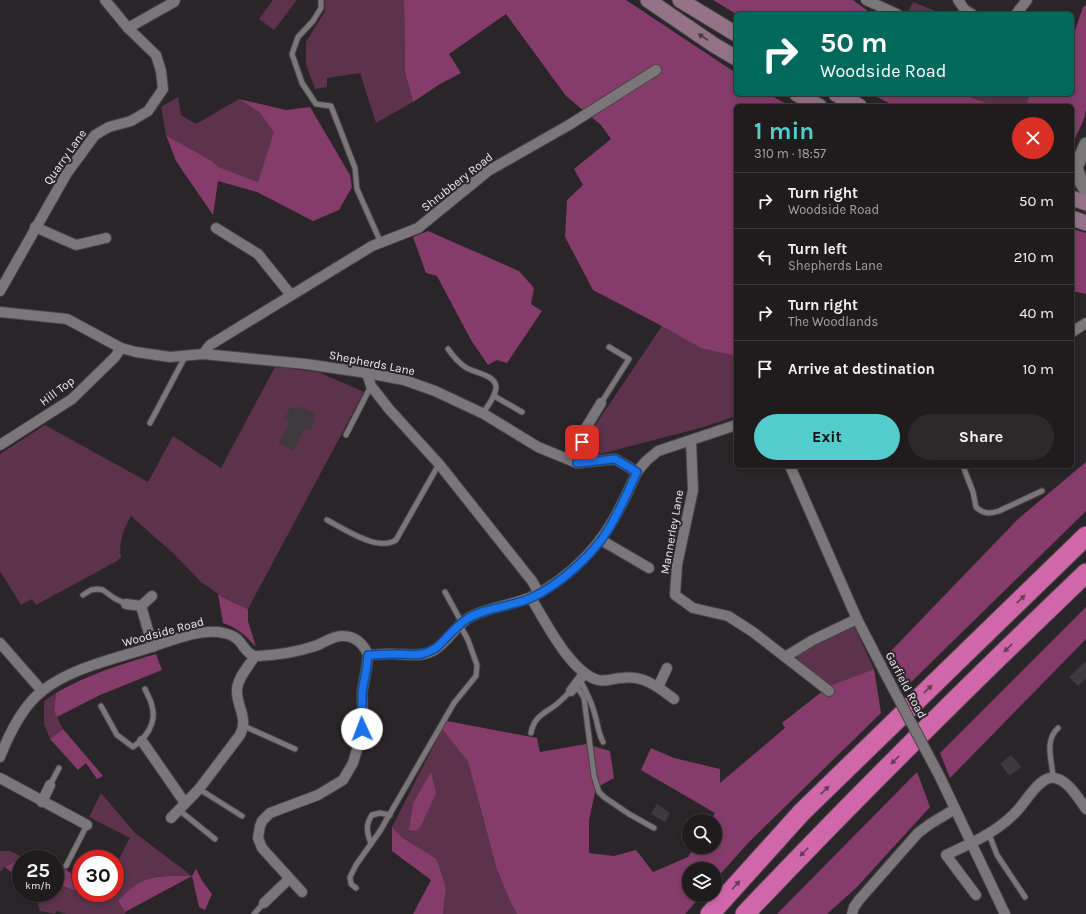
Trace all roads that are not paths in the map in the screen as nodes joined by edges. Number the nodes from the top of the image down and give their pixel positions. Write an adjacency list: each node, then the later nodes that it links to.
1 (105, 0): 12 (street, Quarry Lane)
2 (175, 0): 12 (street)
3 (321, 0): 34 (lane)
4 (648, 0): 14 (main road, one-way to 4)
5 (680, 0): 13 (main road)
6 (866, 0): 9 (street)
7 (958, 0): 10 (street)
8 (1027, 0): 11 (street)
9 (893, 12)
10 (968, 12)
11 (1018, 12)
12 (128, 28): 31 (street, Quarry Lane)
13 (734, 33)
14 (734, 57)
15 (656, 70): 34 (street, Shrubbery Road)
16 (801, 96): 19 (main road)
17 (838, 96): 20 (main road)
18 (840, 96): 21 (main road)
19 (815, 104)
20 (848, 104)
21 (855, 104)
22 (1086, 144): 23 (street)
23 (1074, 172): 24 (street)
24 (1086, 190)
25 (1074, 199): 26 (main road)
26 (1086, 203)
27 (1074, 213): 28 (main road)
28 (1086, 216)
29 (1074, 219): 30 (main road)
30 (1086, 223)
31 (35, 227): 33 (street); 35 (street, Quarry Lane)
32 (216, 228): 36 (street)
33 (106, 238)
34 (381, 243): 36 (street, Shrubbery Road)
35 (0, 291)
36 (291, 295): 43 (street, Shrubbery Road)
37 (0, 312): 41 (street, Shepherds Lane)
38 (1086, 323): 39 (street)
39 (1074, 331)
40 (609, 347): 48 (lane)
41 (121, 348): 44 (street, Shepherds Lane); 55 (street, Hill Top)
42 (448, 349): 47 (lane)
43 (203, 354): 44 (street, Shepherds Lane); 45 (street, Shepherds Lane)
44 (186, 355): 51 (lane)
45 (367, 373): 46 (street); 50 (street, Shepherds Lane)
46 (371, 386): 53 (lane); 57 (street)
47 (494, 396): 49 (lane); 50 (lane)
48 (602, 403): 56 (street)
49 (522, 412)
50 (483, 413): 56 (street, Shepherds Lane)
51 (150, 423)
52 (734, 426): 54 (street)
53 (346, 435)
54 (691, 441): 60 (street); 79 (street, Mannerley Lane)
55 (0, 445)
56 (577, 463): 60 (street, Shepherds Lane)
57 (439, 464): 62 (lane); 69 (street)
58 (791, 468): 73 (street, Garfield Road)
59 (964, 468): 61 (lane)
60 (637, 472): 64 (street)
61 (1042, 490)
62 (327, 520)
63 (1086, 536): 121 (highway, one-way to 63)
64 (601, 540): 65 (street); 69 (street)
65 (649, 568)
66 (1086, 573): 122 (highway, one-way to 122)
67 (444, 592): 74 (lane)
68 (83, 595): 71 (lane)
69 (535, 595): 74 (street); 81 (street)
70 (152, 596): 72 (street)
71 (126, 604): 72 (street)
72 (141, 606): 76 (street)
73 (857, 619): 79 (street); 102 (street, Garfield Road, bridge)
74 (461, 624): 77 (street); 104 (lane)
75 (0, 643): 84 (street)
76 (153, 647): 78 (street, Woodside Road); 84 (street, Woodside Road)
77 (368, 655): 78 (street); 114 (street)
78 (255, 656): 88 (street)
79 (785, 657): 85 (street, Mannerley Lane)
80 (667, 668): 82 (street)
81 (578, 682): 82 (street); 90 (lane); 92 (lane); 108 (lane)
82 (658, 687): 86 (street)
83 (145, 689): 91 (lane)
84 (42, 691): 94 (street, Woodside Road)
85 (828, 691)
86 (674, 699)
87 (101, 706): 91 (lane)
88 (244, 726): 93 (lane); 99 (street)
89 (1058, 728): 96 (lane)
90 (531, 734)
91 (142, 741): 101 (street)
92 (603, 742)
93 (295, 749)
94 (0, 757)
95 (58, 768): 98 (lane)
96 (1053, 777): 103 (street); 109 (street)
97 (0, 778): 100 (street)
98 (50, 785): 100 (street)
99 (199, 789): 101 (street); 105 (lane)
100 (42, 802): 107 (street)
101 (182, 806): 106 (street); 110 (lane)
102 (955, 809): 112 (street, Garfield Road); 123 (street)
103 (1086, 809)
104 (390, 815): 111 (lane); 111 (lane)
105 (242, 816)
106 (171, 818)
107 (87, 825): 113 (lane)
108 (654, 828)
109 (989, 834): 112 (street); 118 (lane)
110 (215, 839)
111 (371, 844): 115 (lane)
112 (972, 844): 117 (street); 124 (street, Garfield Road)
113 (66, 866)
114 (289, 879): 116 (street); 119 (street)
115 (356, 888)
116 (302, 892)
117 (976, 895)
118 (1025, 897)
119 (264, 903): 120 (lane)
120 (254, 914)
121 (710, 914)
122 (745, 914)
123 (852, 914)
124 (1005, 914)

